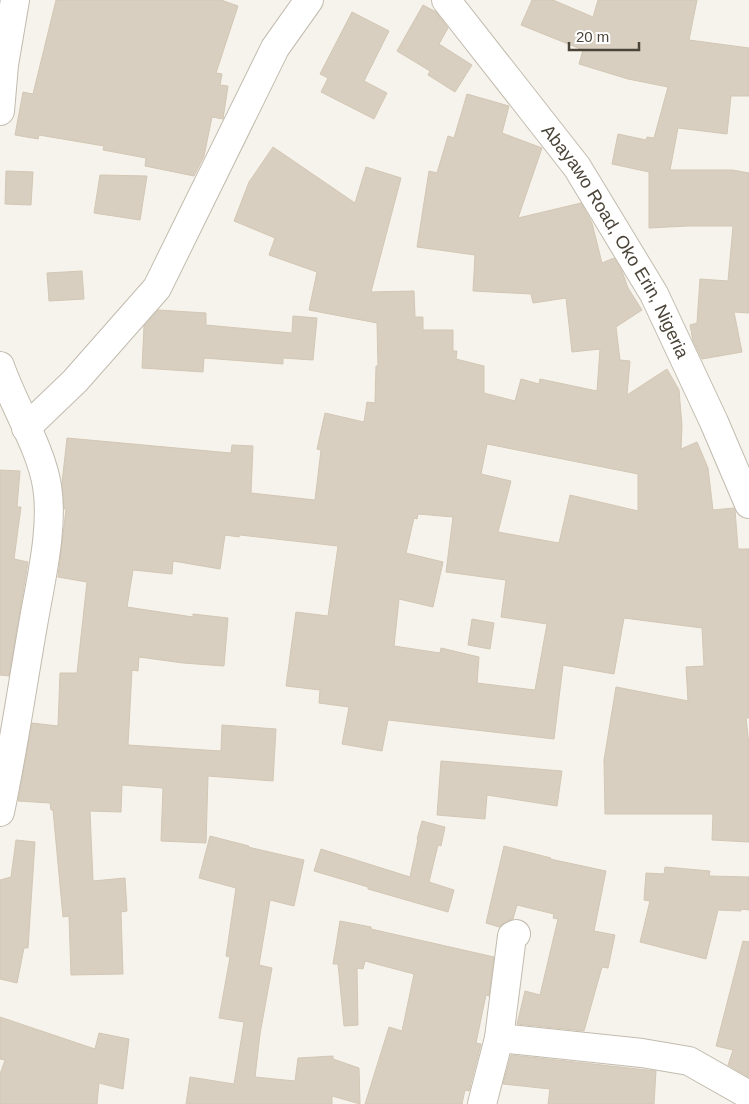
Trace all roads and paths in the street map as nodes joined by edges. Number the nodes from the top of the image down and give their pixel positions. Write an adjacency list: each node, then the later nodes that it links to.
1 (16, 0): 4 (street)
2 (309, 0): 7 (street)
3 (446, 0): 8 (street, Abayawo Road, Oko Erin, Nigeria)
4 (2, 65): 5 (street)
5 (0, 111)
6 (0, 366): 7 (street)
7 (26, 428): 9 (street)
8 (749, 504)
9 (0, 812)
10 (516, 934): 11 (street)
11 (499, 1038): 12 (street); 13 (street)
12 (749, 1095)
13 (482, 1104)

